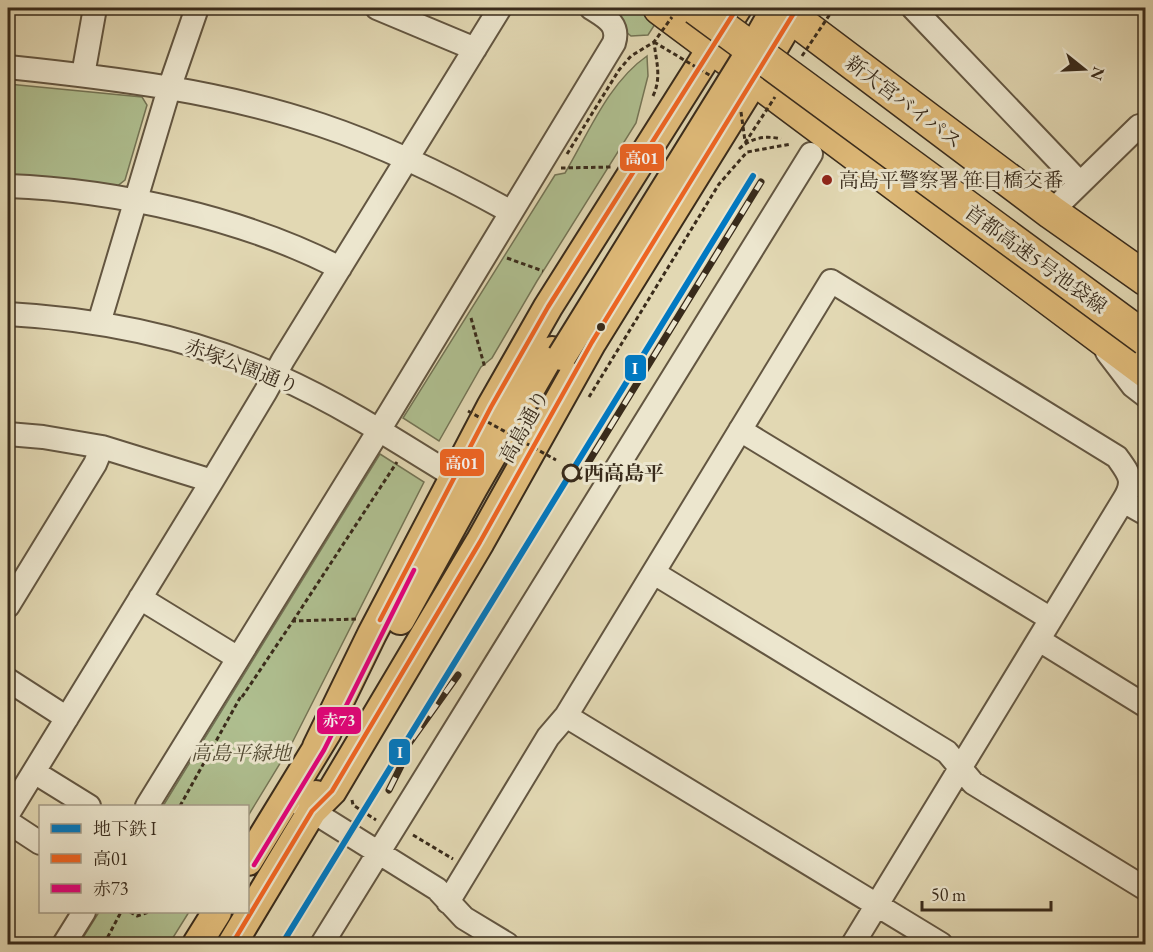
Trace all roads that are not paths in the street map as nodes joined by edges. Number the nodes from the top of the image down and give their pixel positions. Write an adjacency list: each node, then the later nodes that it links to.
1 (95, 8): 14 (street)
2 (197, 8): 16 (street)
3 (377, 8): 12 (street)
4 (500, 8): 12 (street)
5 (591, 8): 23 (street)
6 (732, 8): 27 (highway, 首都高速5号池袋線, bridge)
7 (737, 8): 11 (main road)
8 (913, 8): 20 (street)
9 (781, 9): 15 (main road); 24 (highway, 新大宮バイパス); 32 (main road, 高島通り)
10 (676, 10): 11 (highway); 31 (highway, 首都高速5号池袋線, bridge)
11 (713, 47): 15 (highway); 40 (main road)
12 (475, 49): 19 (street)
13 (8, 67): 14 (street)
14 (83, 75): 16 (street)
15 (755, 79): 30 (highway); 60 (main road)
16 (169, 89): 19 (street); 22 (street)
17 (1146, 125): 20 (street)
18 (811, 154): 64 (street)
19 (407, 158): 23 (street); 25 (street)
20 (1080, 183): 24 (street)
21 (8, 186): 22 (street)
22 (135, 201): 25 (street); 29 (street)
23 (511, 212): 36 (street)
24 (1051, 212): 26 (highway, 新大宮バイパス)
25 (340, 268): 34 (street)
26 (1146, 279)
27 (1146, 312)
28 (8, 314): 29 (street, 赤塚公園通り)
29 (99, 323): 34 (street, 赤塚公園通り)
30 (1089, 329): 33 (highway); 35 (street)
31 (1146, 339)
32 (557, 353): 54 (main road, 高島通り); 60 (main road, 高島通り)
33 (1146, 371)
34 (275, 375): 36 (street, 赤塚公園通り); 41 (street)
35 (1146, 396)
36 (380, 430): 40 (street, 赤塚公園通り); 49 (street)
37 (740, 430): 42 (street); 44 (street); 47 (street)
38 (8, 434): 39 (street)
39 (102, 447): 41 (street); 46 (street)
40 (455, 477): 54 (main road)
41 (212, 481): 45 (street)
42 (1124, 501): 43 (street); 47 (street)
43 (1146, 514)
44 (654, 573): 52 (street); 55 (street)
45 (140, 598): 49 (street); 53 (street)
46 (8, 606)
47 (1051, 619): 48 (street)
48 (1039, 640): 51 (street); 55 (street)
49 (238, 657): 59 (street)
50 (8, 680): 53 (street)
51 (1146, 706)
52 (566, 716): 67 (street); 68 (street)
53 (67, 718): 56 (street)
54 (317, 747): 57 (main road, 高島通り)
55 (960, 768): 66 (street); 68 (street)
56 (34, 772): 58 (street); 61 (street)
57 (287, 796): 60 (street); 65 (main road, 高島通り)
58 (86, 805)
59 (148, 805)
60 (312, 812): 64 (street); 73 (main road, 高島通り)
61 (8, 814)
62 (8, 822): 63 (street)
63 (39, 842)
64 (378, 852): 67 (street); 74 (street)
65 (249, 859)
66 (1146, 889)
67 (448, 902): 75 (street)
68 (877, 905): 76 (street); 77 (street)
69 (83, 913): 71 (street)
70 (216, 913): 72 (main road)
71 (64, 945)
72 (197, 945)
73 (232, 945)
74 (322, 945)
75 (507, 945)
76 (853, 945)
77 (941, 945)

